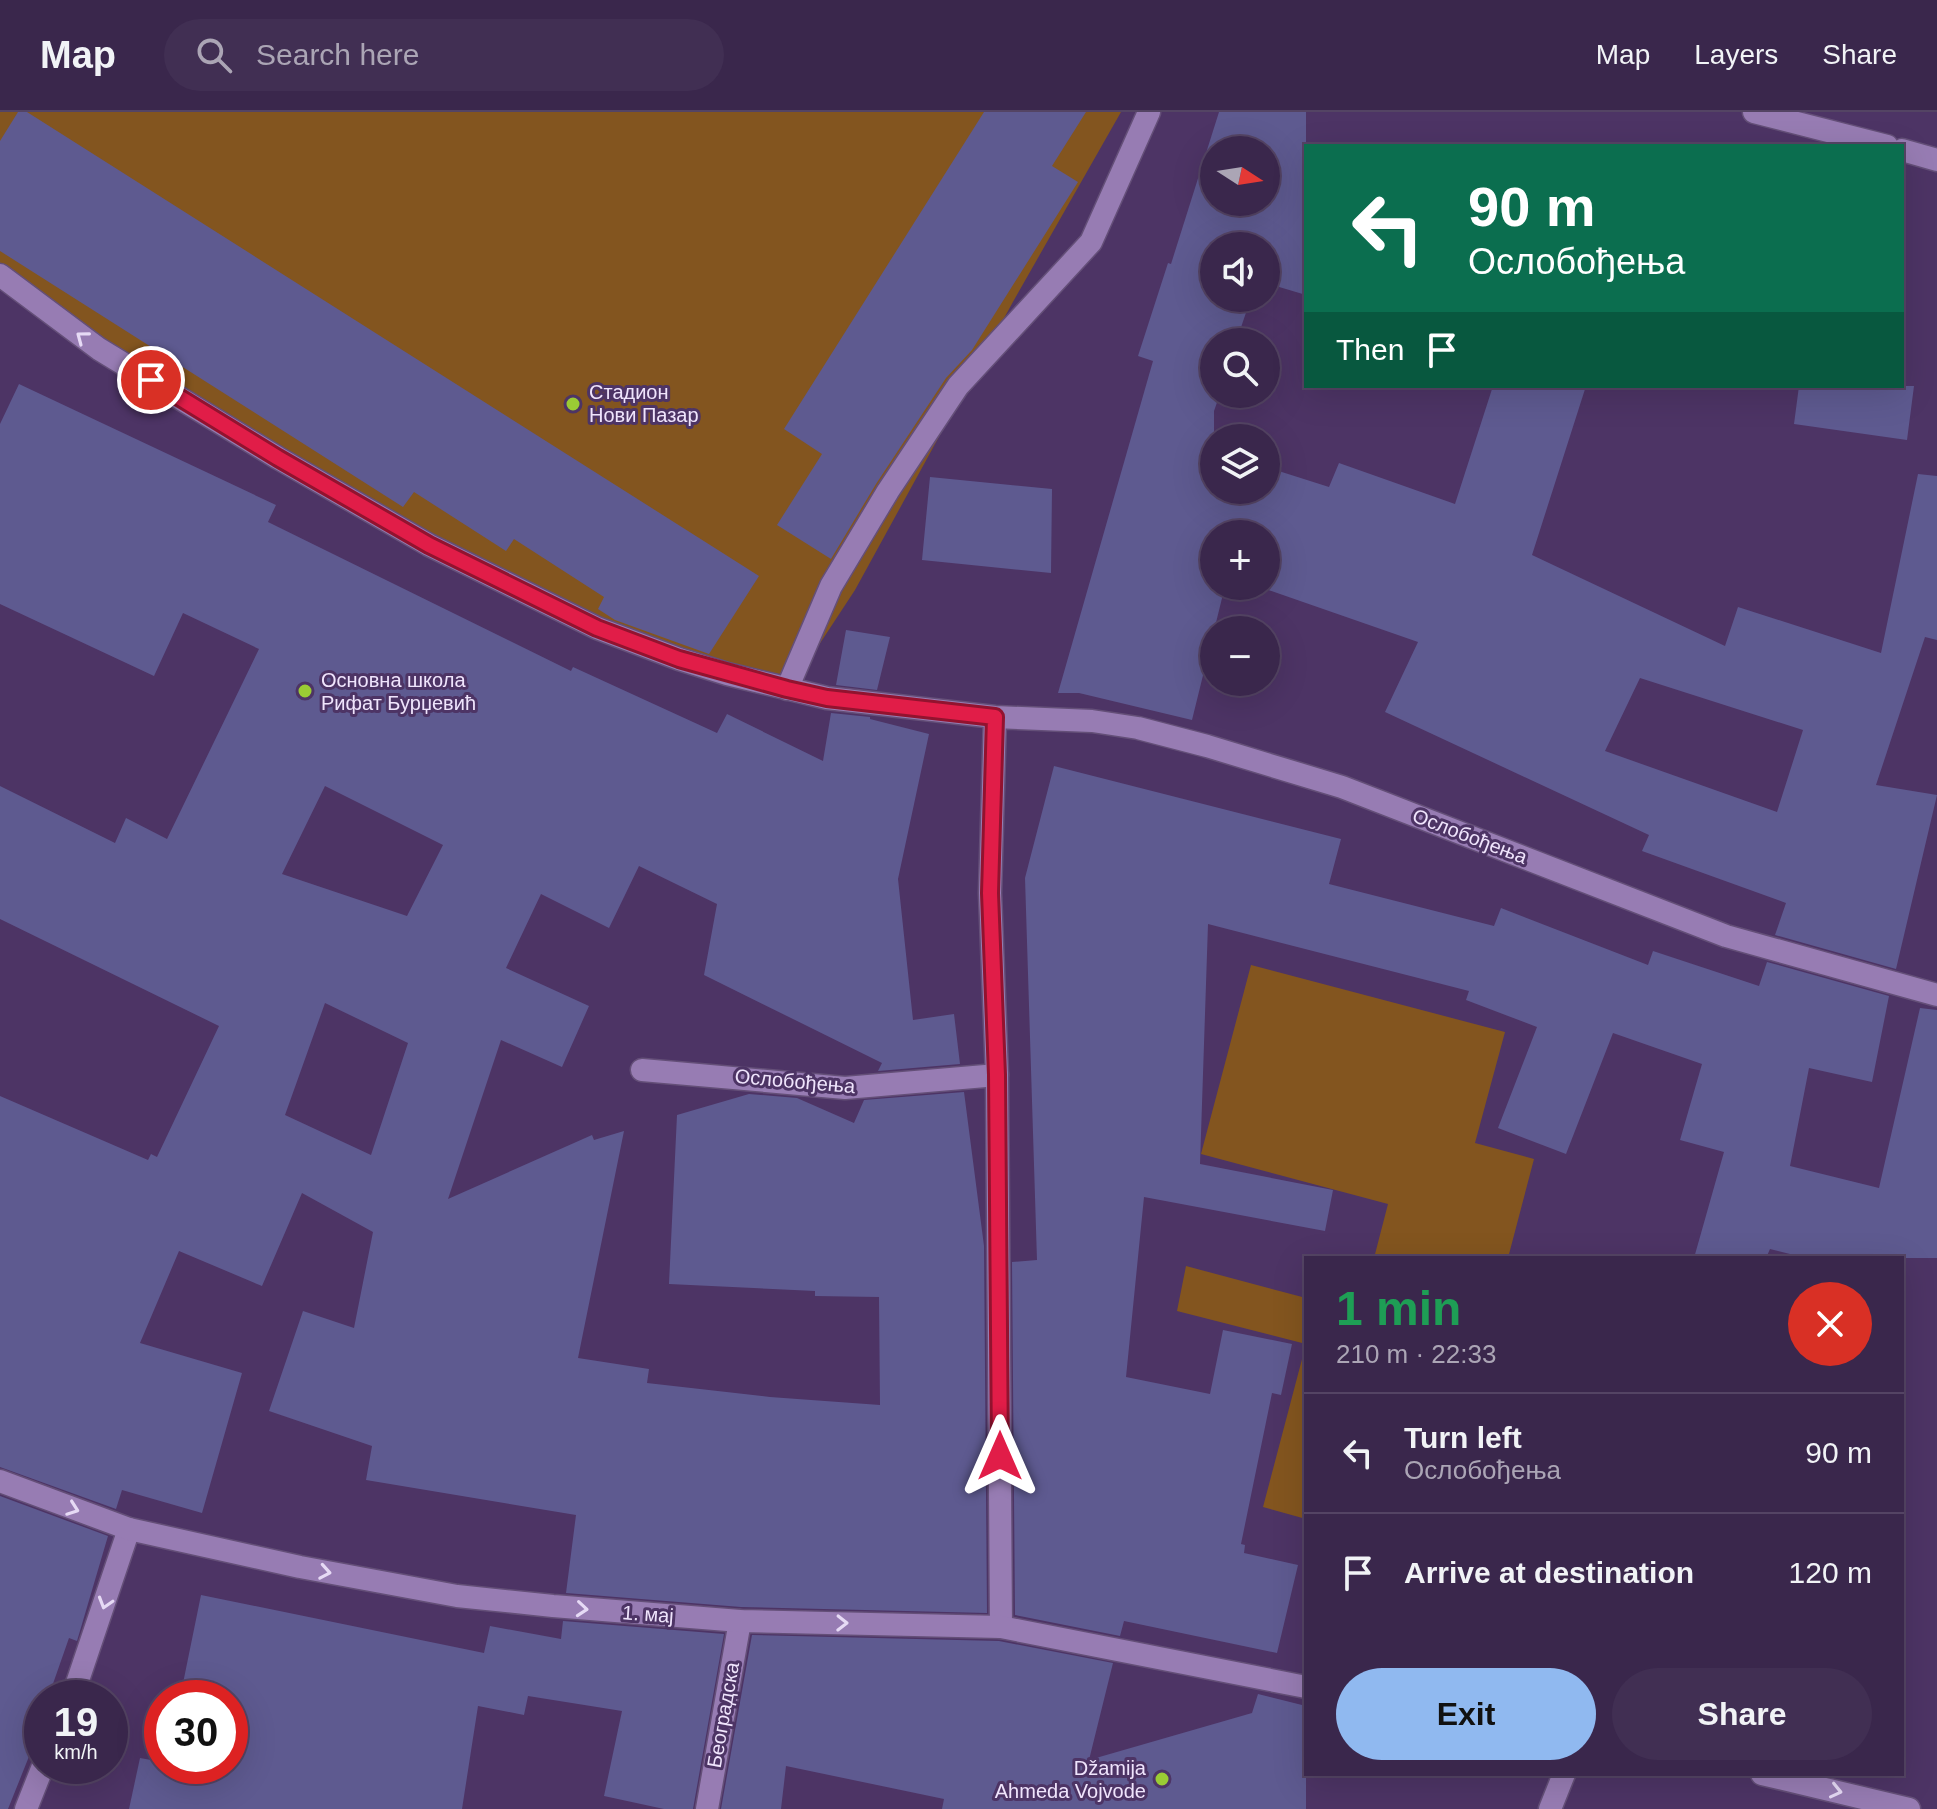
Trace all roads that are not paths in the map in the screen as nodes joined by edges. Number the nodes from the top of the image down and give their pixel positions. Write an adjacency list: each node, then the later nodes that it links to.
1 (1149, 112): 7 (street)
2 (1754, 112): 3 (street)
3 (1879, 144)
4 (1904, 151): 5 (street)
5 (1937, 160)
6 (0, 275): 7 (street, Ослобођења, one-way to 6)
7 (787, 689): 8 (street, Ослобођења)
8 (995, 717): 9 (street, Ослобођења); 11 (street)
9 (1937, 995)
10 (642, 1070): 11 (street, Ослобођења)
11 (997, 1075): 15 (street)
12 (0, 1481): 13 (street, 1. мај, one-way to 13)
13 (129, 1529): 14 (street, 1. мај, one-way to 14); 16 (street, one-way to 16)
14 (740, 1621): 15 (street, 1. мај, one-way to 15); 22 (street, Београдска)
15 (1001, 1627): 17 (street, 1. мај)
16 (78, 1680)
17 (1304, 1687)
18 (1563, 1776): 23 (street)
19 (1770, 1776): 24 (street, one-way to 24)
20 (36, 1784): 21 (street)
21 (26, 1809)
22 (707, 1809)
23 (1550, 1809)
24 (1909, 1809)

